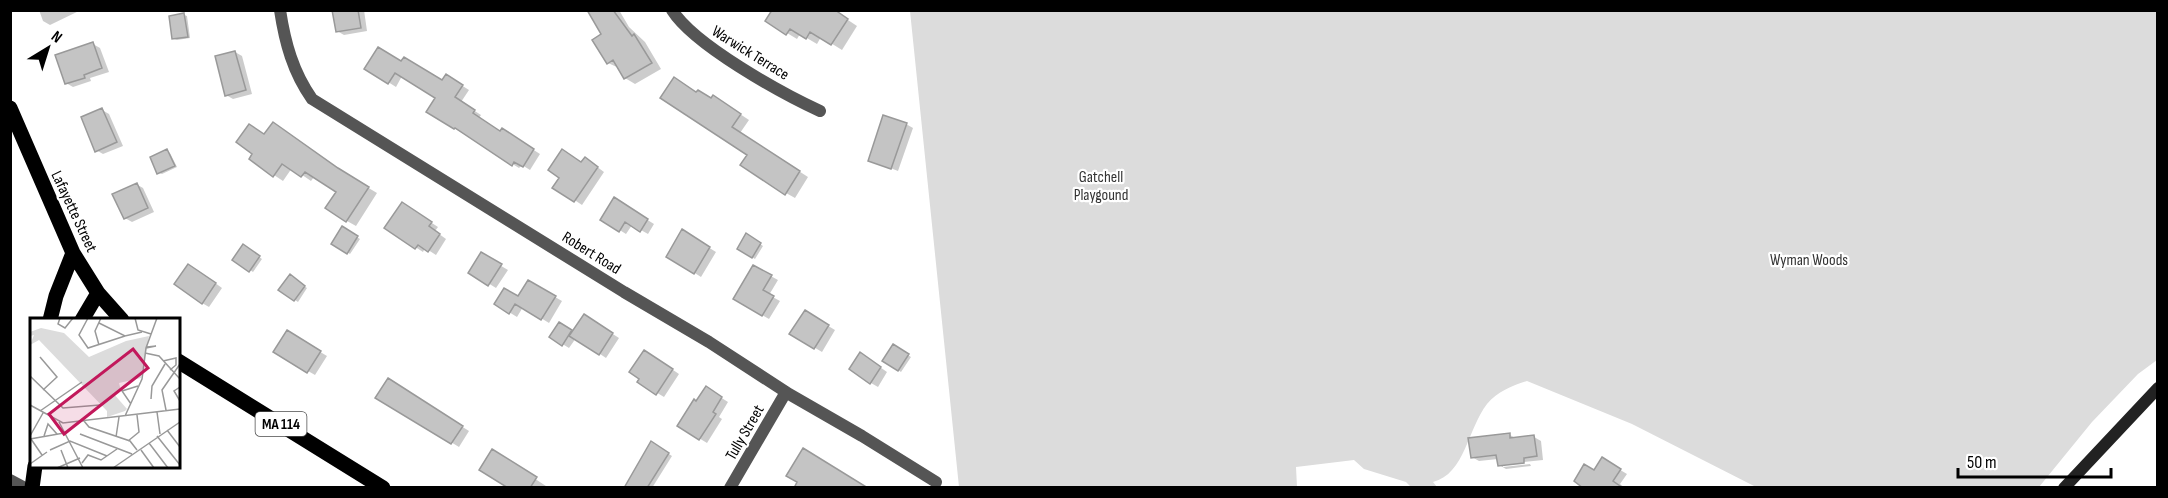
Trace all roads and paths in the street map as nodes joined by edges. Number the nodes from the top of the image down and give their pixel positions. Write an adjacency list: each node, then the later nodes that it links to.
1 (280, 10): 12 (street, Robert Road)
2 (672, 10): 4 (street, Warwick Terrace)
3 (10, 108): 5 (main road, Lafayette Street)
4 (820, 111)
5 (73, 253): 6 (main road, Lafayette Street); 7 (main road)
6 (98, 294): 8 (main road); 9 (main road, Lafayette Street)
7 (50, 318)
8 (83, 318)
9 (120, 318)
10 (180, 362): 18 (main road, MA 114)
11 (2157, 388): 20 (main road)
12 (786, 392): 15 (street, Robert Road); 19 (street, Tully Street)
13 (35, 468): 17 (main road)
14 (10, 480): 16 (street)
15 (936, 482)
16 (25, 488)
17 (32, 488)
18 (383, 488)
19 (730, 488)
20 (2064, 488)

